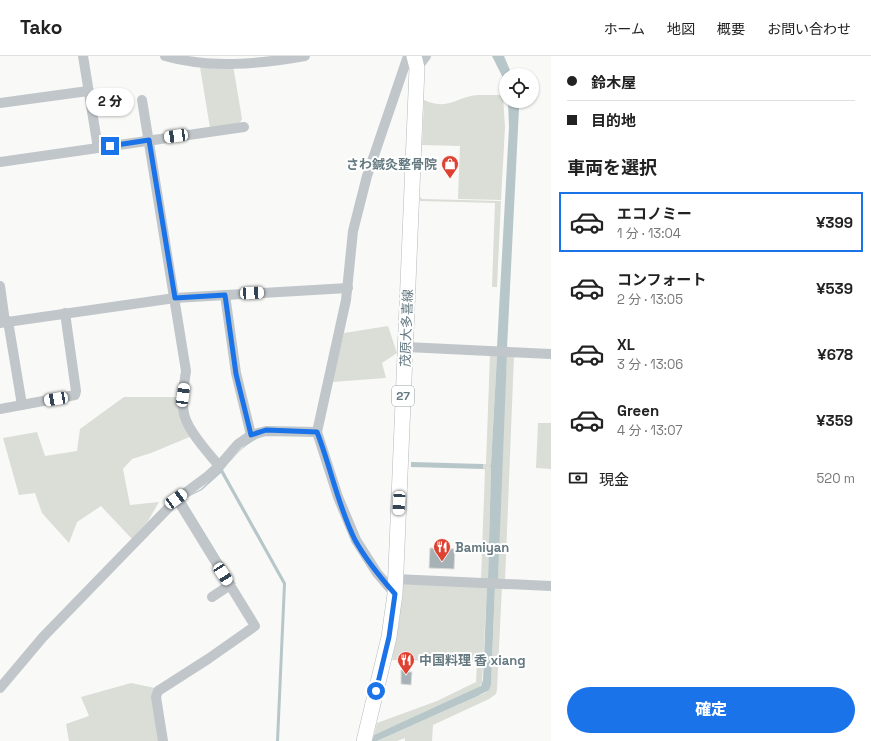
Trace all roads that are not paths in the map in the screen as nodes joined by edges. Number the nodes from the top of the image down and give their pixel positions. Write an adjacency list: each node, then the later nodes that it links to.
1 (83, 56): 6 (street)
2 (166, 56): 3 (street)
3 (305, 56)
4 (426, 56): 5 (street)
5 (413, 60): 14 (street); 19 (main road, 茂原大多喜線 / 27)
6 (88, 91): 8 (street); 11 (street)
7 (142, 100): 10 (street)
8 (0, 103)
9 (244, 127): 10 (street)
10 (149, 140): 11 (street); 16 (street)
11 (98, 148): 12 (street)
12 (0, 162)
13 (0, 286): 18 (street)
14 (348, 288): 15 (street); 23 (street)
15 (225, 295): 16 (street); 24 (street)
16 (175, 298): 17 (street); 25 (street)
17 (65, 313): 18 (street); 21 (street)
18 (4, 322): 21 (street)
19 (406, 347): 20 (street); 27 (main road, 茂原大多喜線 / 27)
20 (551, 354)
21 (22, 405): 22 (street)
22 (0, 409)
23 (317, 432): 24 (street); 30 (street)
24 (251, 435): 25 (street)
25 (219, 466): 26 (street)
26 (176, 499): 28 (street); 32 (street)
27 (396, 579): 29 (street); 30 (main road, 茂原大多喜線 / 27)
28 (230, 585): 31 (street); 34 (street)
29 (551, 586)
30 (395, 594): 33 (main road, 茂原大多喜線 / 27)
31 (212, 597)
32 (0, 688)
33 (365, 737)
34 (163, 741)

